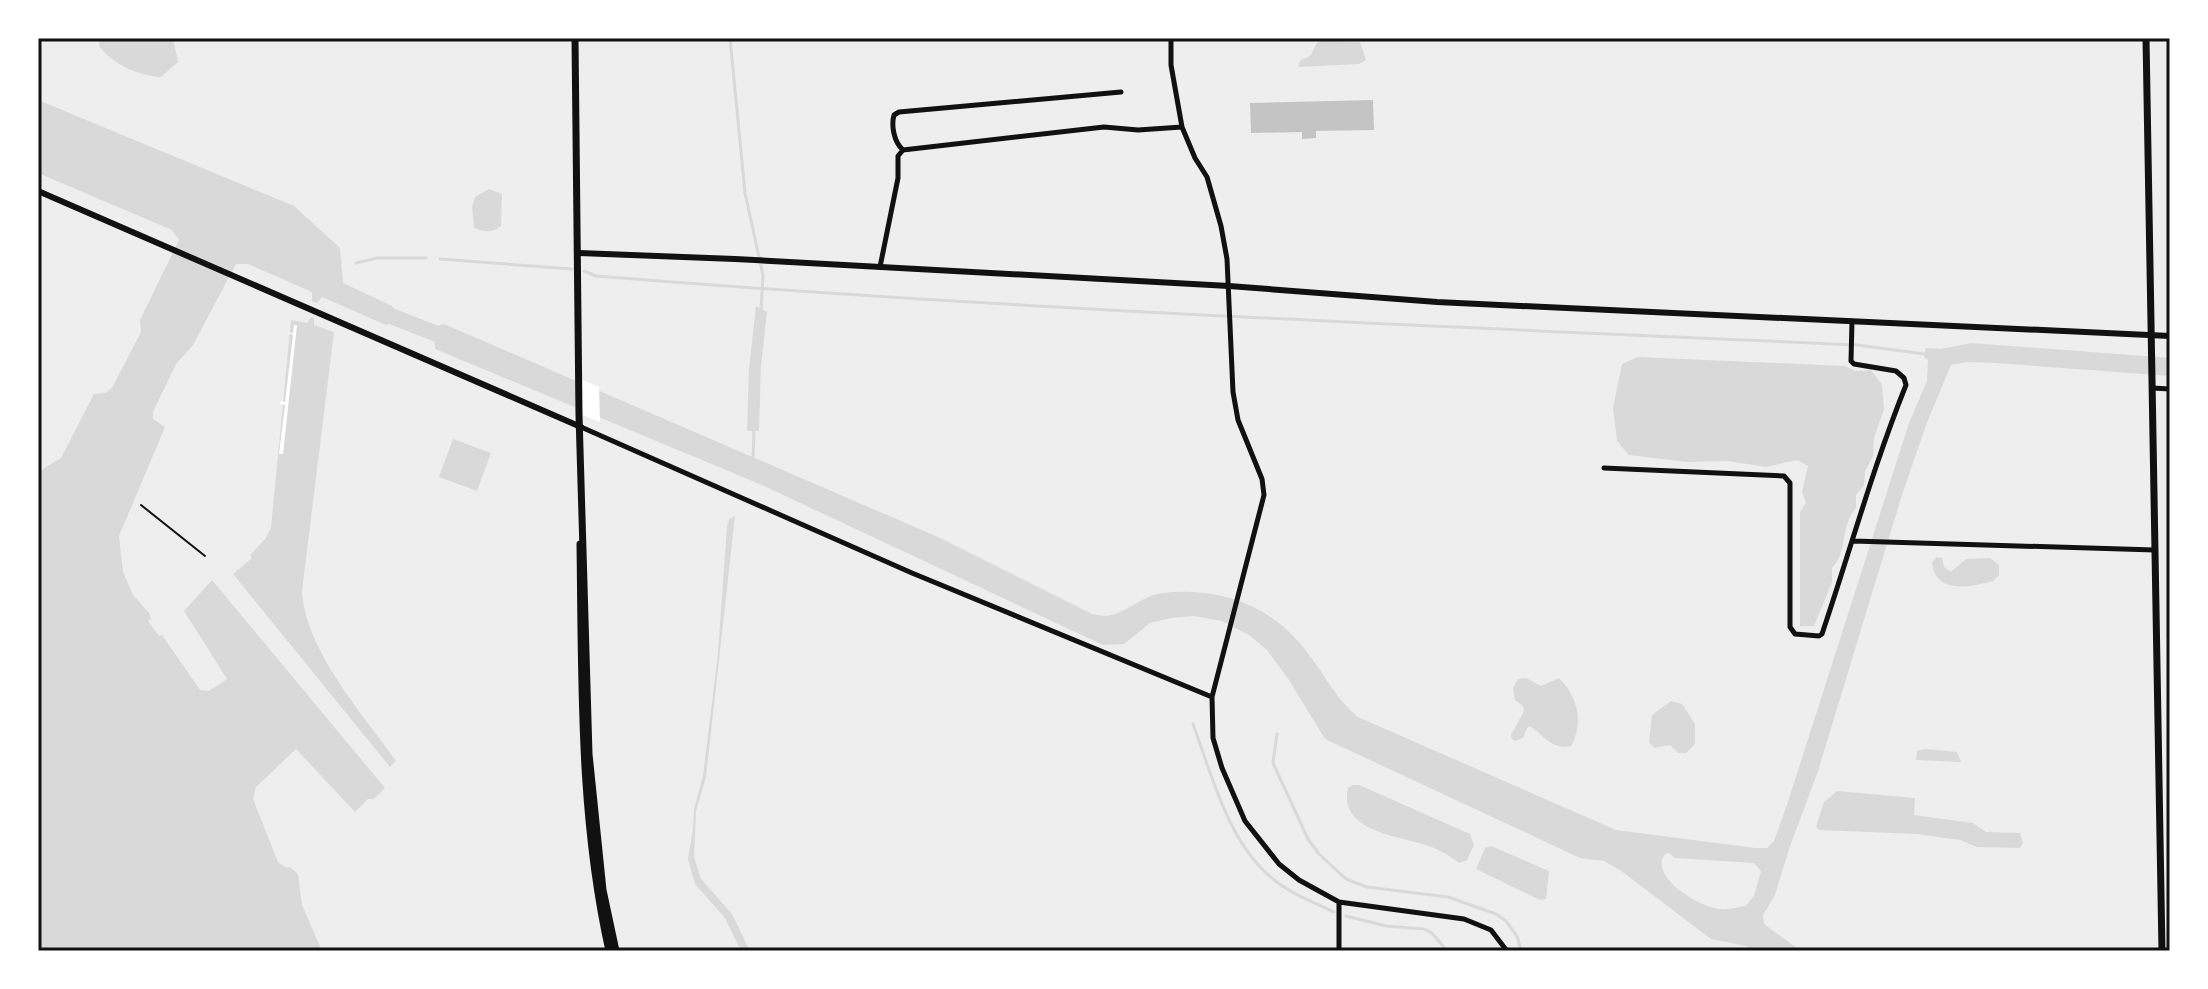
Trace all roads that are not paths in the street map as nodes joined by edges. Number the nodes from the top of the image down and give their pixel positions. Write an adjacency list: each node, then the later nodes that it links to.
1 (575, 38): 8 (main road)
2 (1171, 38): 5 (street)
3 (2146, 38): 13 (main road)
4 (1121, 92): 6 (street)
5 (1182, 127): 6 (street); 10 (street)
6 (903, 150): 9 (street)
7 (38, 191): 16 (street)
8 (579, 253): 9 (street); 16 (main road)
9 (880, 267): 10 (street)
10 (1229, 286): 11 (street); 20 (street)
11 (1852, 321): 13 (street); 18 (street)
12 (2170, 336): 13 (street)
13 (2151, 338): 14 (main road)
14 (2152, 387): 15 (street); 19 (main road)
15 (2170, 389)
16 (579, 425): 20 (street); 22 (main road); 23 (main road)
17 (1604, 468): 18 (street)
18 (1856, 542): 19 (street)
19 (2156, 550): 26 (main road)
20 (1212, 697): 21 (street)
21 (1339, 902): 24 (street); 25 (street)
22 (609, 951)
23 (616, 951)
24 (1339, 951)
25 (1507, 951)
26 (2162, 951)

